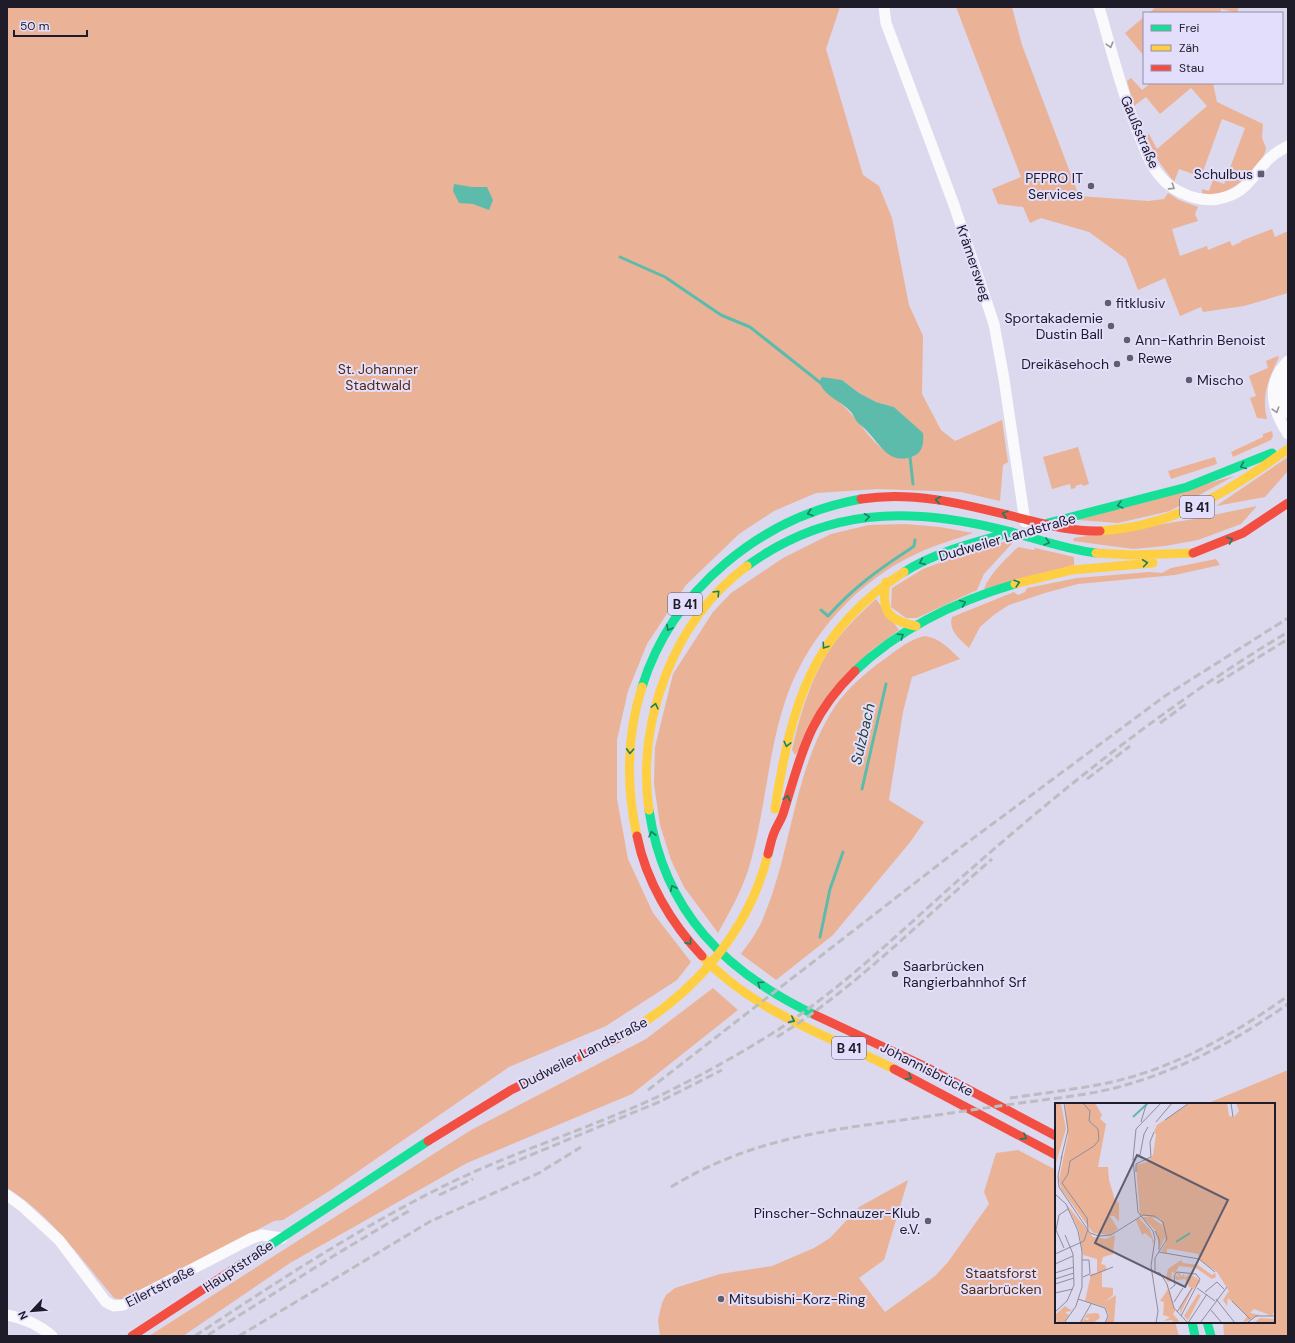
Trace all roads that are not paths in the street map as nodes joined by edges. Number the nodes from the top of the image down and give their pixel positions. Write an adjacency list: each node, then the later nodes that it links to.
1 (884, 7): 10 (street, Krämersweg)
2 (1099, 7): 3 (street, Gaußstraße, one-way to 3)
3 (1288, 146)
4 (1288, 361): 7 (street, one-way to 7)
5 (1288, 375): 6 (street)
6 (1288, 413)
7 (1288, 434)
8 (1288, 448): 10 (main road, Dudweiler Landstraße, one-way to 10); 16 (main road, Johannisbrücke / B 41, one-way to 16)
9 (1288, 503): 11 (main road, Dudweiler Landstraße, one-way to 9)
10 (1026, 529): 12 (main road, Dudweiler Landstraße, one-way to 12)
11 (1193, 553): 13 (main road, Dudweiler Landstraße, one-way to 11); 15 (main road, Johannisbrücke / B 41, one-way to 11)
12 (886, 582): 13 (main road); 14 (main road, Dudweiler Landstraße, one-way to 14)
13 (916, 626): 14 (main road, Dudweiler Landstraße, one-way to 13)
14 (774, 834): 18 (main road, Dudweiler Landstraße)
15 (1055, 1135)
16 (1055, 1154)
17 (7, 1195): 19 (street, Eilertstraße)
18 (344, 1196): 19 (main road, Hauptstraße)
19 (282, 1238): 24 (main road, Hauptstraße)
20 (7, 1315): 23 (street)
21 (1192, 1323): 25 (main road)
22 (1208, 1323): 26 (main road)
23 (52, 1336)
24 (132, 1336)
25 (1195, 1336)
26 (1211, 1336)

